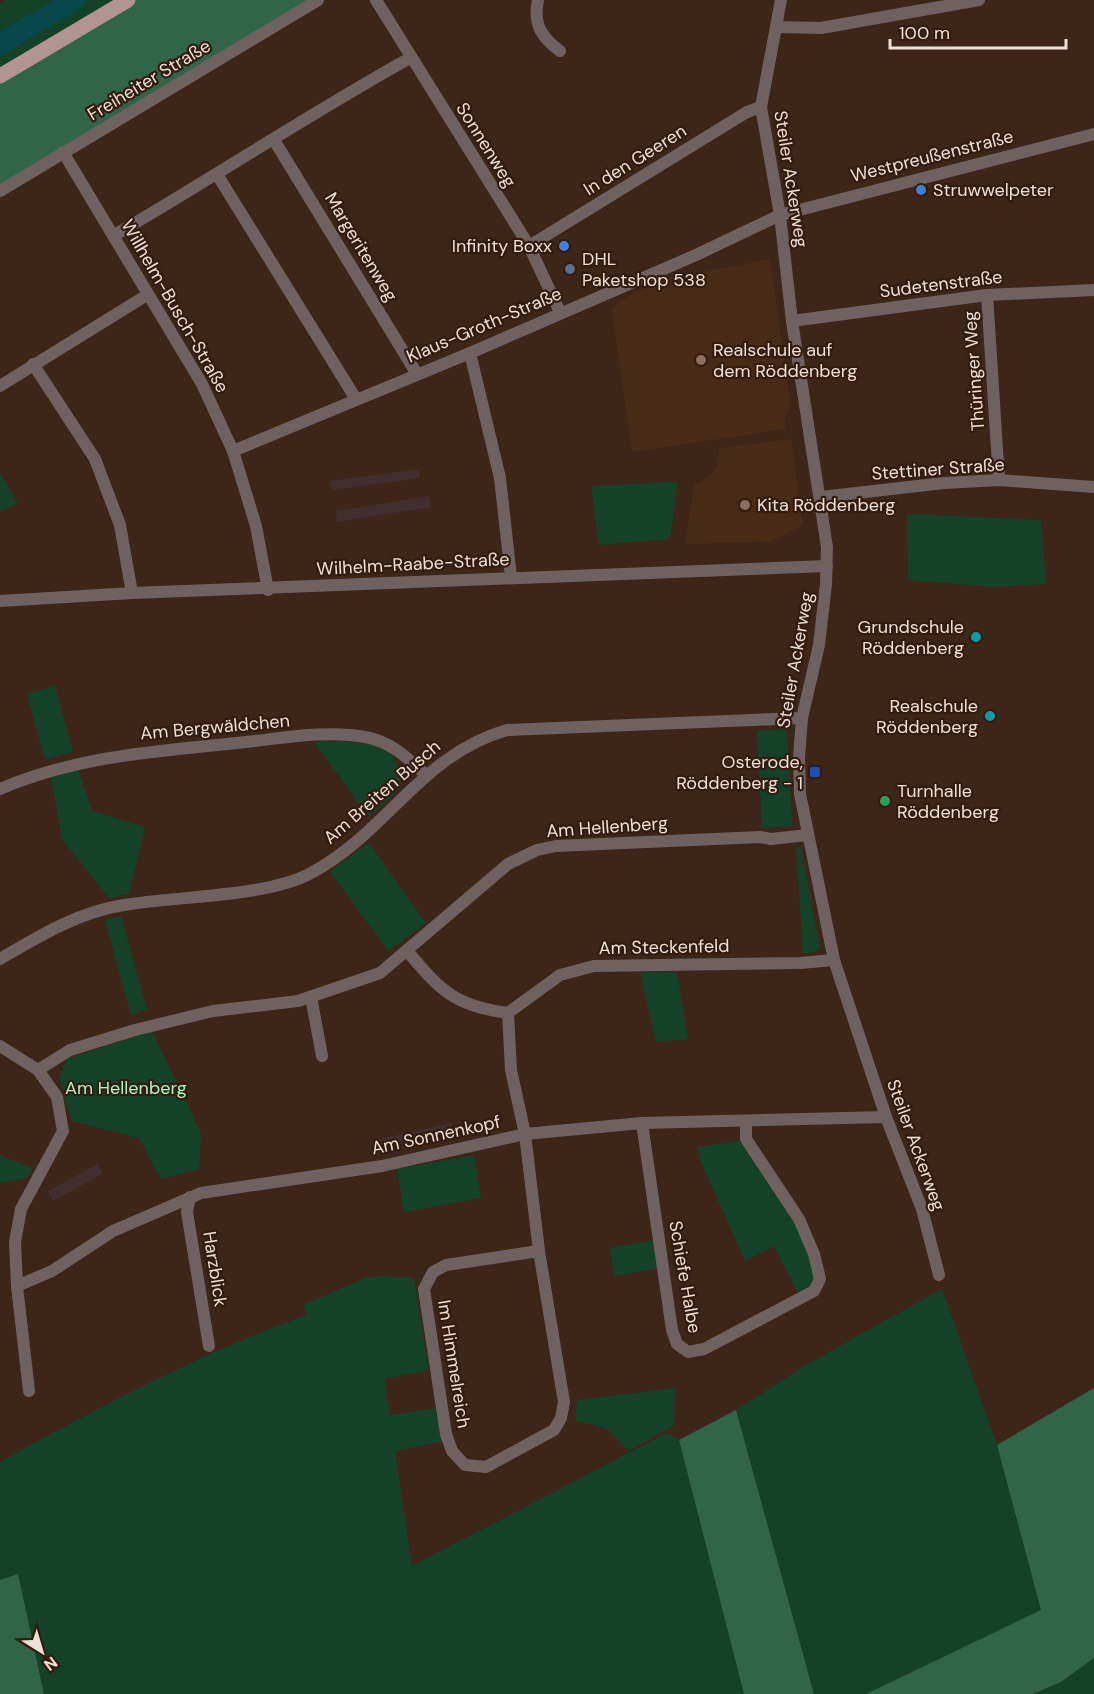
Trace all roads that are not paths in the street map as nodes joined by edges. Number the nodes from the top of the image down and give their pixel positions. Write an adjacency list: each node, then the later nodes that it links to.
1 (128, 0): 10 (main road)
2 (318, 0): 14 (street, Freiheiter Straße)
3 (376, 0): 9 (street, Sonnenweg)
4 (538, 0): 8 (street)
5 (781, 0): 7 (street, Steiler Ackerweg)
6 (979, 0): 7 (street)
7 (777, 27): 11 (street, Steiler Ackerweg)
8 (560, 51)
9 (410, 58): 13 (street); 19 (street, Sonnenweg)
10 (0, 76)
11 (761, 107): 17 (street, Steiler Ackerweg); 19 (street, In den Geeren)
12 (1094, 134): 17 (street, Westpreußenstraße)
13 (274, 140): 15 (street); 27 (street, Margeritenweg)
14 (63, 152): 16 (street, Freiheiter Straße); 18 (street, Willhelm-Busch-Straße)
15 (218, 176): 18 (street); 29 (street)
16 (0, 191)
17 (780, 215): 23 (street, Klaus-Groth-Straße); 24 (street, Steiler Ackerweg)
18 (113, 236): 21 (street, Willhelm-Busch-Straße)
19 (529, 246): 23 (street, Sonnenweg)
20 (1094, 290): 22 (street, Sudetenstraße)
21 (147, 295): 26 (street); 30 (street, Willhelm-Busch-Straße)
22 (987, 295): 24 (street, Sudetenstraße); 31 (street, Thüringer Weg)
23 (560, 312): 25 (street, Klaus-Groth-Straße)
24 (792, 321): 33 (street, Steiler Ackerweg)
25 (470, 353): 27 (street, Klaus-Groth-Straße); 35 (street)
26 (33, 364): 28 (street); 37 (street)
27 (417, 374): 29 (street, Klaus-Groth-Straße)
28 (0, 386)
29 (356, 399): 30 (street, Klaus-Groth-Straße)
30 (233, 451): 36 (street, Willhelm-Busch-Straße)
31 (999, 480): 32 (street, Stettiner Straße); 33 (street, Stettiner Straße)
32 (1094, 487)
33 (820, 497): 34 (street, Steiler Ackerweg)
34 (827, 566): 35 (street, Wilhelm-Raabe-Straße); 39 (street, Steiler Ackerweg)
35 (511, 577): 36 (street, Wilhelm-Raabe-Straße)
36 (268, 590): 37 (street, Wilhelm-Raabe-Straße)
37 (132, 593): 38 (street, Wilhelm-Raabe-Straße)
38 (0, 601)
39 (802, 718): 40 (street, Am Breiten Busch); 42 (street, Steiler Ackerweg)
40 (426, 775): 41 (street, Am Bergwäldchen); 44 (street, Am Breiten Busch)
41 (0, 789)
42 (808, 835): 43 (street, Am Hellenberg); 45 (street, Steiler Ackerweg)
43 (408, 951): 46 (street, Am Hellenberg); 47 (street)
44 (0, 959)
45 (834, 960): 47 (street, Am Steckenfeld); 51 (street, Steiler Ackerweg)
46 (311, 997): 49 (street); 50 (street, Am Hellenberg)
47 (508, 1013): 54 (street)
48 (0, 1046): 50 (street)
49 (322, 1056)
50 (38, 1070): 58 (street)
51 (886, 1117): 52 (street, Am Sonnenkopf); 57 (street, Steiler Ackerweg)
52 (746, 1120): 53 (street, Am Sonnenkopf); 53 (street, Schiefe Halbe)
53 (642, 1123): 54 (street, Am Sonnenkopf)
54 (525, 1134): 55 (street, Am Sonnenkopf); 56 (street, Im Himmelreich)
55 (189, 1197): 58 (street, Am Sonnenkopf); 59 (street, Harzblick)
56 (539, 1251): 56 (street, Im Himmelreich)
57 (939, 1275)
58 (17, 1286): 60 (street)
59 (210, 1346)
60 (30, 1391)

